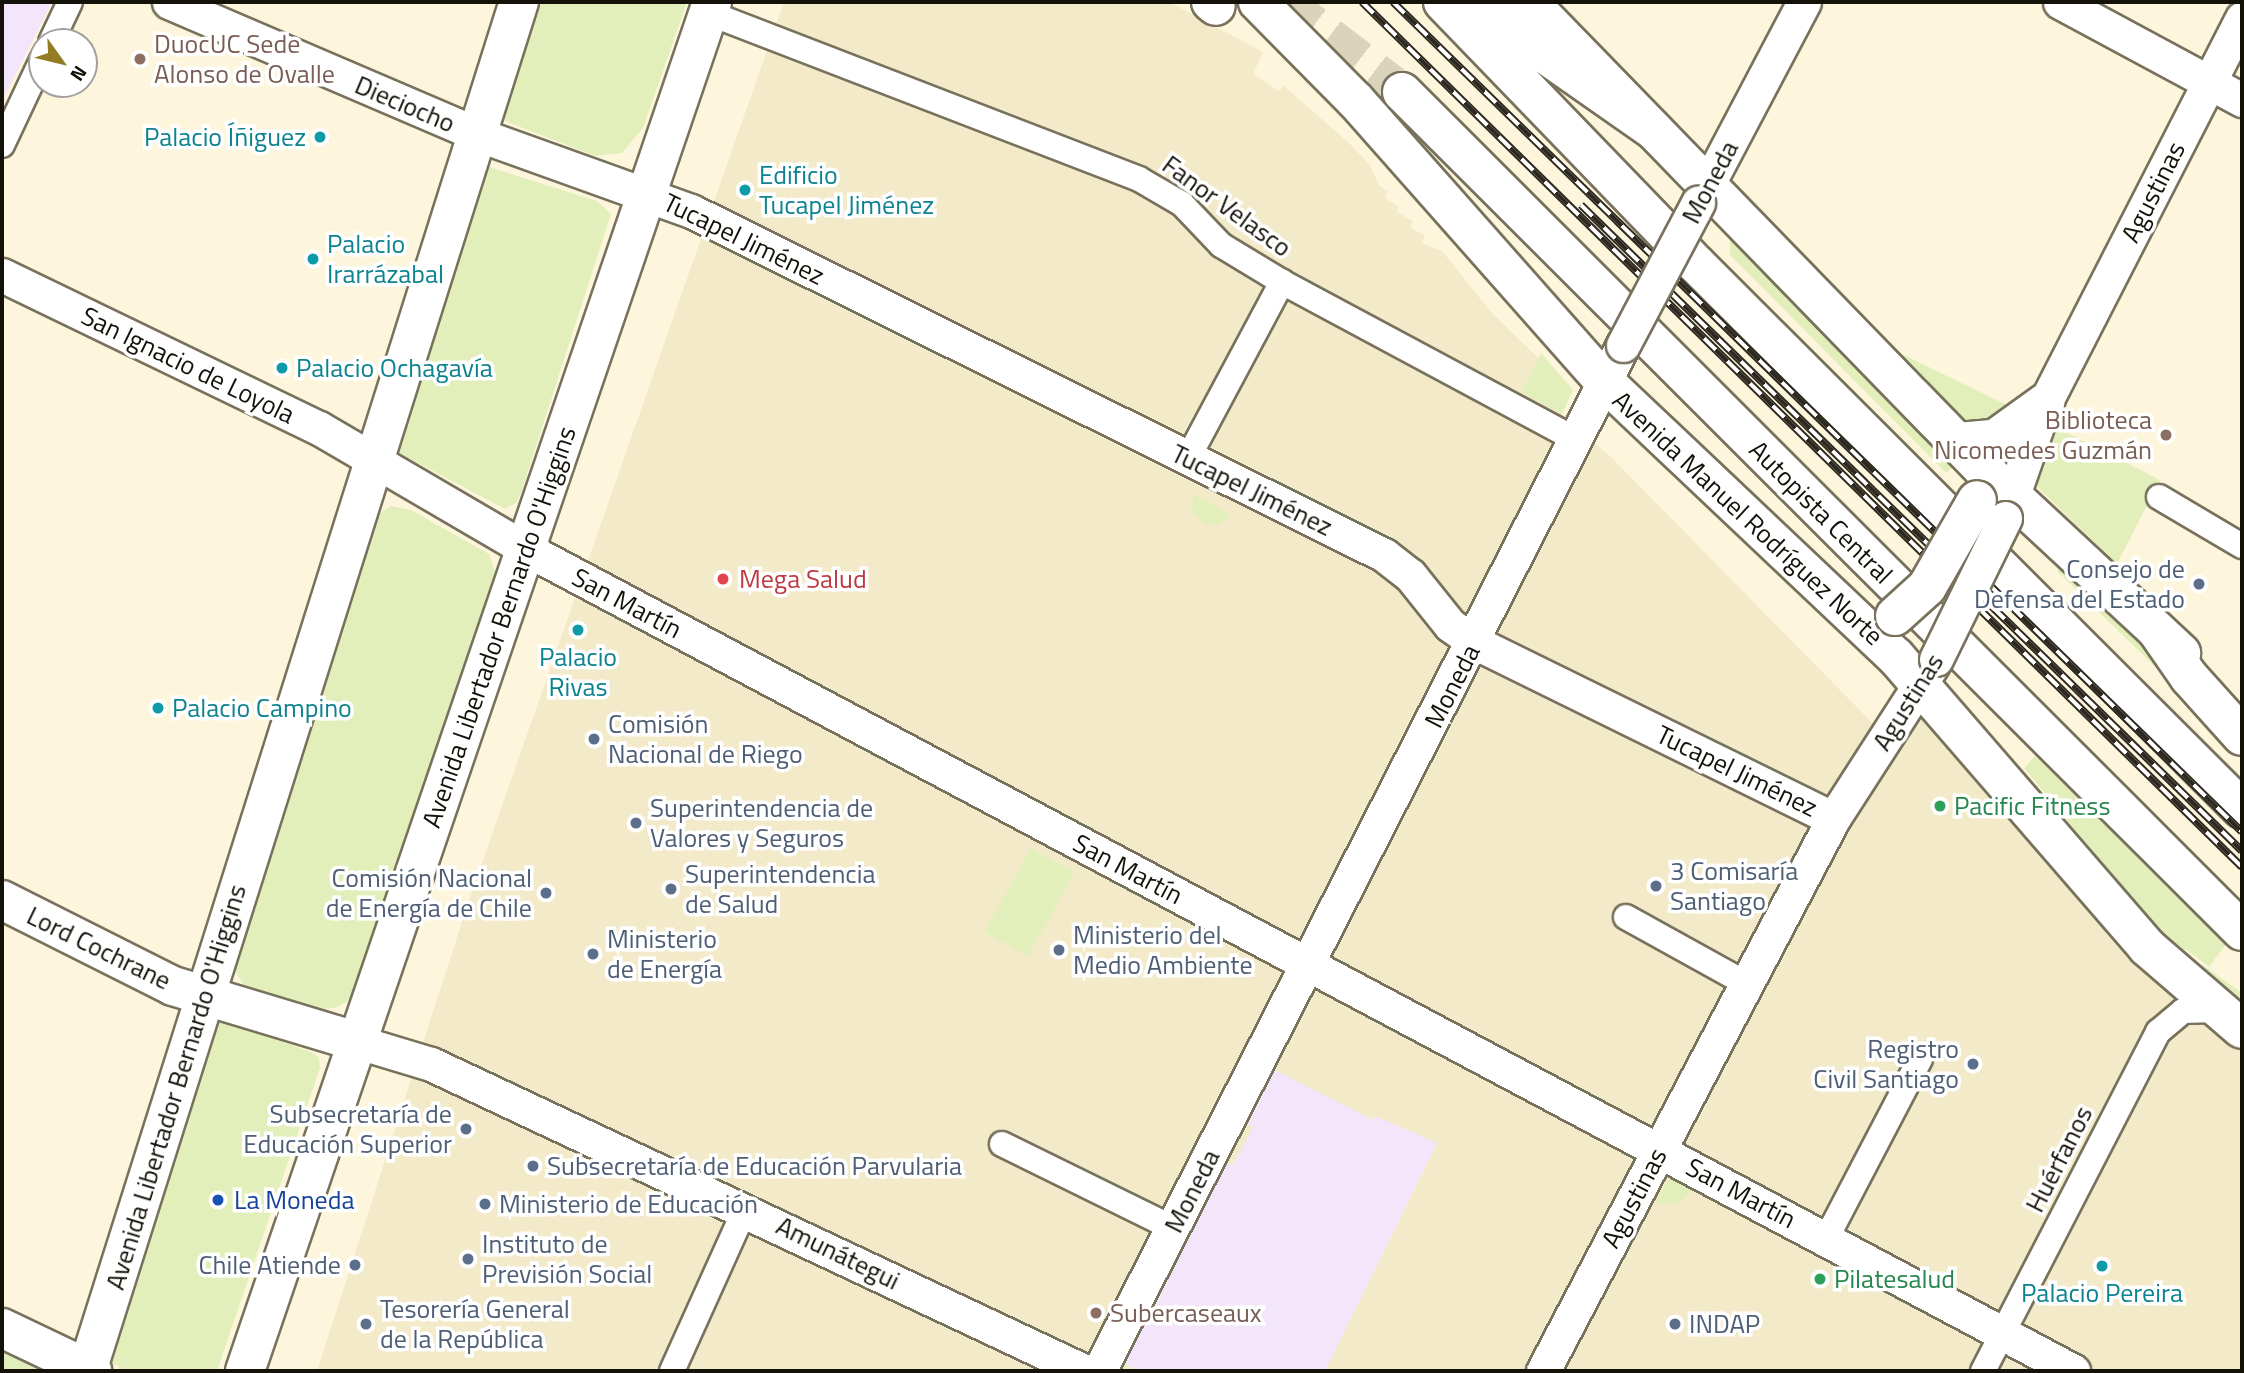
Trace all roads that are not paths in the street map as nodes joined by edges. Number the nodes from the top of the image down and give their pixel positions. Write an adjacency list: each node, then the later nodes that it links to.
1 (70, 2): 13 (street)
2 (169, 2): 20 (street, Dieciocho)
3 (519, 2): 20 (main road, Avenida Libertador Bernardo O'Higgins)
4 (1258, 2): 18 (main road, Avenida Manuel Rodríguez Norte)
5 (1443, 2): 41 (main road)
6 (1486, 2): 19 (main road)
7 (1529, 2): 19 (main road)
8 (1804, 2): 23 (street, Moneda)
9 (2060, 2): 14 (street)
10 (1212, 3): 18 (main road)
11 (710, 7): 22 (main road, Avenida Libertador Bernardo O'Higgins); 25 (street, Fanor Velasco)
12 (2242, 18): 14 (street, Agustinas)
13 (58, 28)
14 (2208, 82): 17 (street); 27 (street, Agustinas)
15 (28, 90): 21 (street)
16 (1402, 92): 45 (main road, Autopista Central)
17 (2242, 100)
18 (1356, 101): 26 (main road, Avenida Manuel Rodríguez Norte)
19 (1652, 129): 23 (main road)
20 (474, 133): 22 (street, Dieciocho); 30 (main road, Avenida Libertador Bernardo O'Higgins)
21 (2, 145)
22 (647, 193): 29 (street, Tucapel Jiménez); 34 (main road, Avenida Libertador Bernardo O'Higgins)
23 (1703, 195): 26 (street, Moneda, bridge); 31 (main road)
24 (2, 275): 30 (street, San Ignacio de Loyola)
25 (1282, 282): 28 (street, Fanor Velasco); 29 (street)
26 (1604, 381): 28 (street, Moneda); 35 (main road, Avenida Manuel Rodríguez Norte)
27 (2045, 403): 31 (street, Agustinas); 31 (main road)
28 (1575, 439): 37 (street, Moneda)
29 (1188, 458): 37 (street, Tucapel Jiménez)
30 (372, 460): 34 (street, San Martín); 48 (main road, Avenida Libertador Bernardo O'Higgins)
31 (1987, 485): 35 (main road, bridge); 36 (main road); 38 (street, Agustinas, bridge)
32 (2160, 498): 33 (street)
33 (2242, 546)
34 (526, 549): 46 (street, San Martín); 50 (main road, Avenida Libertador Bernardo O'Higgins)
35 (1877, 619): 38 (main road, Avenida Manuel Rodríguez Norte)
36 (2157, 631): 39 (main road); 40 (main road)
37 (1474, 642): 42 (street, Tucapel Jiménez); 46 (street, Moneda)
38 (1928, 672): 42 (street, Agustinas); 49 (main road, Avenida Manuel Rodríguez Norte)
39 (2242, 708)
40 (2242, 736)
41 (2242, 809)
42 (1833, 818): 47 (street, Agustinas)
43 (2, 900): 48 (main road, Lord Cochrane)
44 (1626, 917): 47 (street)
45 (2242, 931)
46 (1309, 966): 53 (street, San Martín); 55 (street, Moneda)
47 (1745, 983): 53 (street, Agustinas)
48 (205, 995): 50 (main road, Lord Cochrane); 59 (main road, Avenida Libertador Bernardo O'Higgins)
49 (2229, 1019): 58 (street, Huérfanos)
50 (358, 1042): 54 (street, Amunátegui); 60 (main road, Avenida Libertador Bernardo O'Higgins)
51 (1920, 1059): 56 (street)
52 (1002, 1144): 55 (street)
53 (1660, 1150): 56 (street, San Martín); 64 (street, Agustinas)
54 (746, 1209): 61 (street); 62 (street, Amunátegui)
55 (1173, 1228): 63 (street, Moneda)
56 (1826, 1239): 58 (street, San Martín)
57 (2, 1328): 59 (main road)
58 (2002, 1334): 65 (street, Huérfanos); 66 (street, San Martín)
59 (89, 1370)
60 (245, 1371)
61 (672, 1371)
62 (1084, 1371)
63 (1099, 1371)
64 (1543, 1371)
65 (1983, 1371)
66 (2073, 1371)

